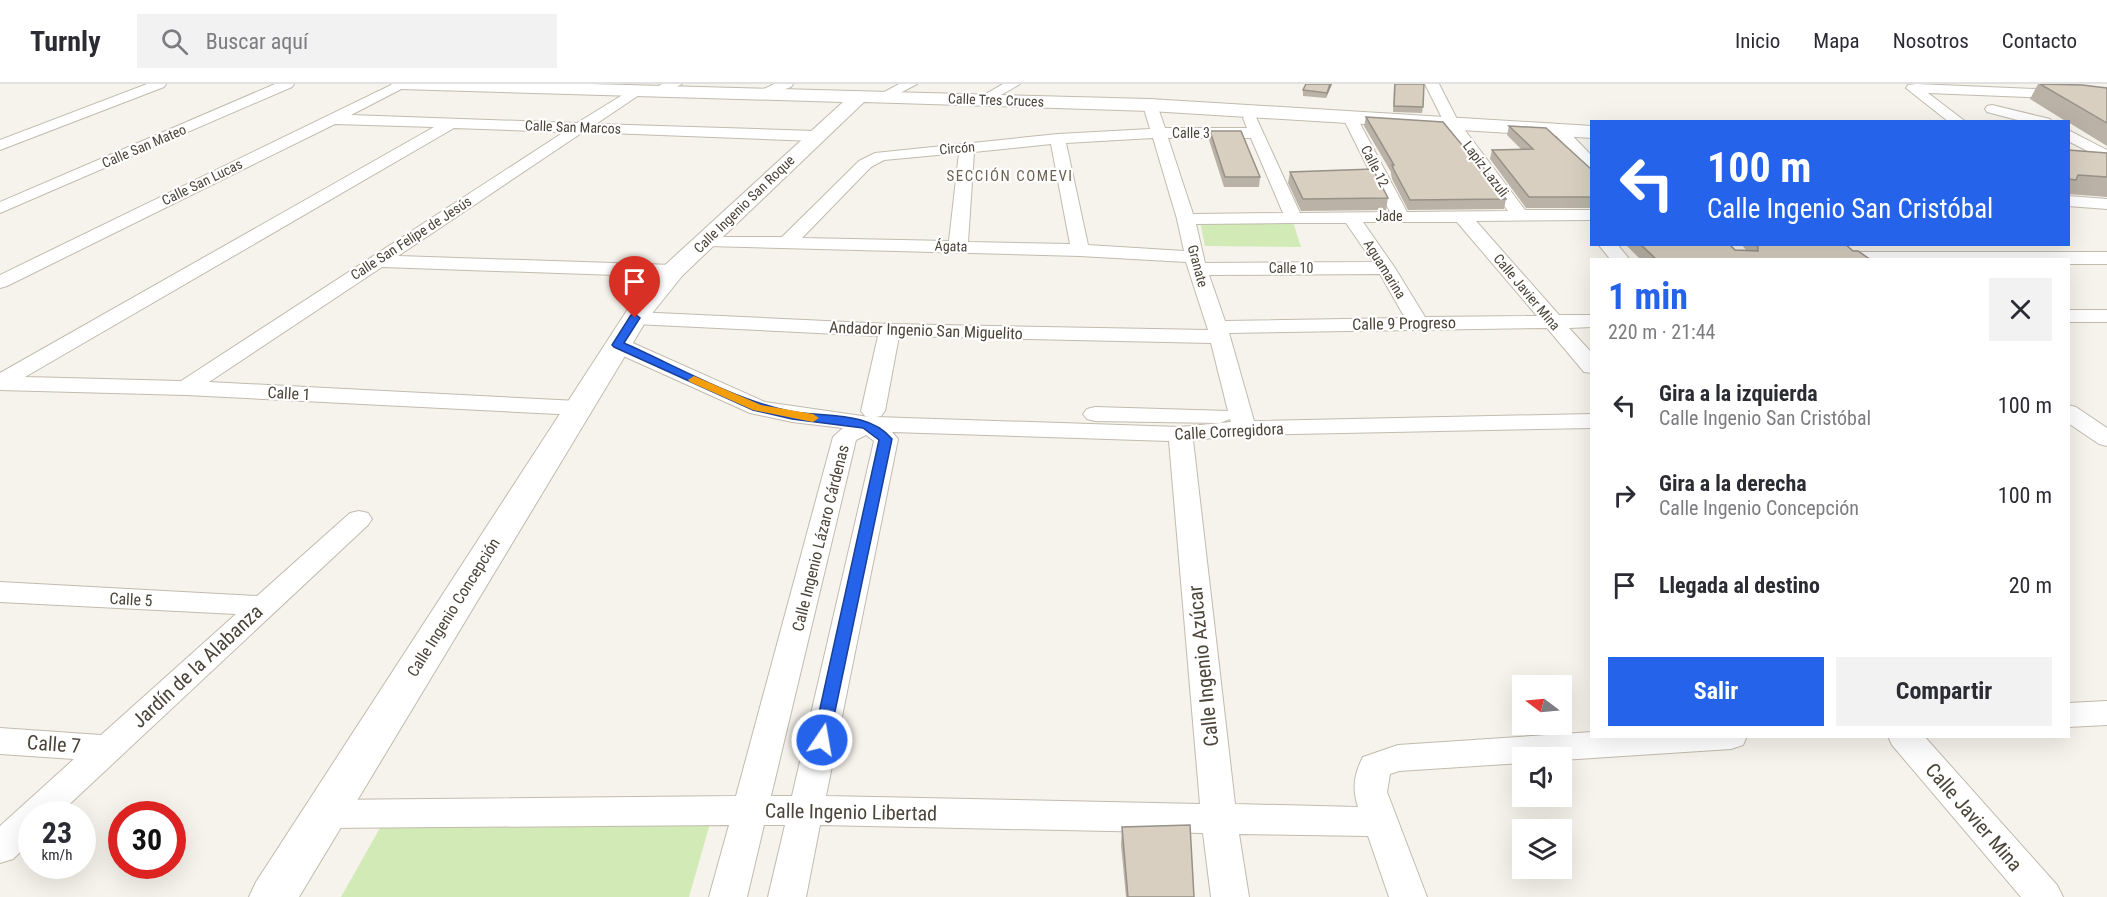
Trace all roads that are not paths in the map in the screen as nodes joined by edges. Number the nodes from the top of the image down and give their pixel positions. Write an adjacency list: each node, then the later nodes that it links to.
1 (159, 84): 36 (street)
2 (287, 84): 46 (street, Calle San Mateo)
3 (402, 84): 4 (street, Calle Tres Cruces); 23 (street, Calle San Lucas)
4 (424, 84): 10 (street, Calle Tres Cruces)
5 (786, 84): 13 (street)
6 (910, 84): 16 (street)
7 (1013, 84): 17 (street)
8 (1183, 84): 19 (street)
9 (1432, 84): 26 (street, Lapiz Lazuli)
10 (491, 85): 12 (street, Calle Tres Cruces)
11 (667, 87): 12 (street, Calle Tres Cruces); 13 (street, Calle Tres Cruces)
12 (637, 90): 28 (street, Calle San Felipe de Jesús)
13 (763, 93): 15 (street, Calle Tres Cruces)
14 (2107, 96): 24 (street)
15 (859, 97): 16 (street, Calle Tres Cruces); 34 (street, Calle Ingenio San Roque)
16 (882, 98): 17 (street, Calle Tres Cruces)
17 (982, 100): 18 (street, Calle Tres Cruces)
18 (1150, 105): 19 (street, Calle Tres Cruces); 31 (street, Granate)
19 (1180, 106): 21 (street, Calle Tres Cruces)
20 (1992, 109): 25 (street)
21 (1246, 110): 22 (street, Calle Tres Cruces); 32 (street)
22 (1349, 116): 26 (street, Calle Tres Cruces); 49 (street, Calle 12)
23 (330, 119): 27 (street, Calle San Marcos); 69 (street, Calle San Lucas)
24 (1956, 120)
25 (2037, 120)
26 (1451, 122): 29 (street, Calle Tres Cruces); 47 (street, Lapiz Lazuli)
27 (452, 123): 28 (street, Calle San Marcos); 81 (street)
28 (580, 127): 34 (street, Calle San Marcos); 65 (street, Calle San Felipe de Jesús)
29 (1558, 129): 30 (street, Calle Tres Cruces); 42 (street)
30 (1590, 132)
31 (1160, 133): 32 (street, Calle 3); 37 (street, Circón); 51 (street, Granate)
32 (1257, 133): 52 (street)
33 (2070, 135): 40 (street)
34 (815, 136): 54 (street, Calle Ingenio San Roque)
35 (0, 138): 36 (street)
36 (16, 138): 38 (street)
37 (1058, 139): 39 (street, Circón); 59 (street)
38 (0, 145)
39 (968, 148): 55 (street, Circón); 58 (street)
40 (2107, 156)
41 (2078, 162): 43 (street)
42 (1590, 164)
43 (2107, 164)
44 (2070, 201): 45 (street)
45 (2107, 204)
46 (0, 207)
47 (1520, 215): 50 (street, Jade); 53 (street, Jade)
48 (1350, 216): 49 (street, Jade); 52 (street, Jade); 67 (street, Aguamarina)
49 (1401, 216): 50 (street, Jade)
50 (1462, 216): 73 (street, Calle Javier Mina)
51 (1186, 219): 52 (street, Jade); 66 (street, Granate)
52 (1294, 219)
53 (1588, 219)
54 (707, 240): 55 (street, Ágata); 68 (street, Calle Ingenio San Roque)
55 (788, 242): 58 (street, Ágata)
56 (1609, 246): 61 (street)
57 (1843, 246): 62 (street)
58 (958, 247): 59 (street, Ágata)
59 (1080, 250): 66 (street, Ágata)
60 (1958, 251): 63 (street); 64 (street)
61 (1619, 258)
62 (1859, 258)
63 (1872, 258)
64 (2107, 258)
65 (375, 261): 68 (street); 82 (street, Calle San Felipe de Jesús)
66 (1195, 262): 67 (street, Calle 10); 77 (street, Granate)
67 (1386, 268): 75 (street, Aguamarina)
68 (673, 271): 72 (street, Calle Ingenio San Roque)
69 (0, 282)
70 (2070, 316): 71 (street)
71 (2107, 316)
72 (635, 318): 76 (street, Andador Ingenio San Miguelito); 78 (street, Calle Ingenio Concepción)
73 (1551, 321): 74 (street, Calle 9 Progreso); 75 (street, Calle 9 Progreso); 79 (street, Calle Javier Mina)
74 (1590, 321)
75 (1418, 323): 77 (street, Calle 9 Progreso)
76 (890, 330): 77 (street, Andador Ingenio San Miguelito); 86 (street)
77 (1217, 332): 88 (street, Granate)
78 (618, 345): 83 (street, Calle Ingenio Concepción); 86 (street)
79 (1590, 365)
80 (692, 366): 86 (street)
81 (0, 382): 82 (street, Calle 1)
82 (186, 388): 83 (street, Calle 1)
83 (578, 408): 103 (street, Calle Ingenio Concepción)
84 (2071, 415): 85 (street); 90 (street)
85 (2107, 416)
86 (870, 417): 88 (street); 89 (street, Calle Corregidora); 101 (street); 102 (street, Calle Ingenio Lázaro Cárdenas)
87 (1590, 421): 88 (street, Calle Corregidora)
88 (1242, 422): 89 (street, Calle Corregidora)
89 (1180, 434): 104 (street, Calle Ingenio Azúcar)
90 (2107, 439)
91 (359, 519): 93 (street, Jardín de la Alabanza)
92 (0, 592): 93 (street, Calle 5)
93 (261, 606): 99 (street, Jardín de la Alabanza)
94 (2107, 713): 95 (street)
95 (2070, 715)
96 (1701, 738): 105 (street)
97 (1906, 738): 113 (street, Calle Javier Mina)
98 (0, 741): 99 (street, Calle 7)
99 (108, 748): 100 (street, Jardín de la Alabanza)
100 (50, 801)
101 (807, 810): 102 (street, Calle Ingenio Libertad); 104 (street, Calle Ingenio Libertad); 110 (street)
102 (751, 811): 103 (street, Calle Ingenio Libertad); 109 (street, Calle Ingenio Lázaro Cárdenas)
103 (323, 814): 108 (street, Calle Ingenio Concepción)
104 (1219, 820): 105 (street, Calle Ingenio Libertad); 111 (street, Calle Ingenio Azúcar)
105 (1379, 822): 112 (street)
106 (18, 832): 107 (street)
107 (0, 848)
108 (273, 897)
109 (728, 897)
110 (787, 897)
111 (1230, 897)
112 (1408, 897)
113 (2044, 897)

